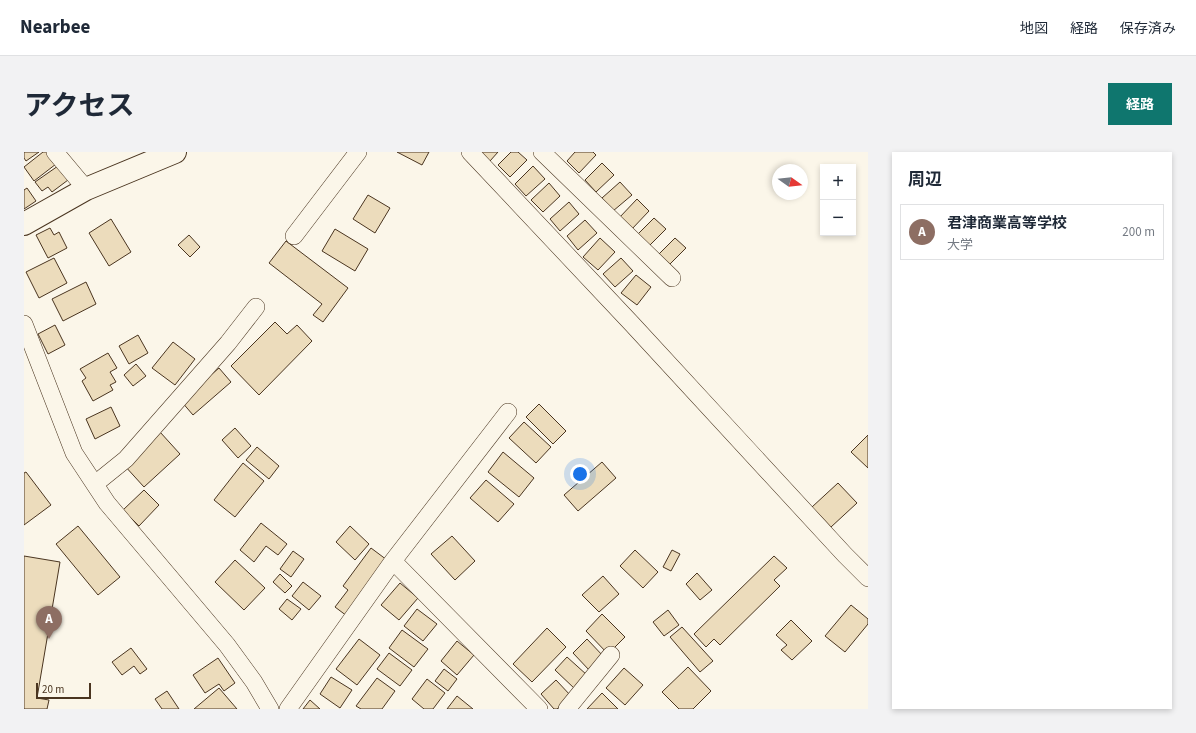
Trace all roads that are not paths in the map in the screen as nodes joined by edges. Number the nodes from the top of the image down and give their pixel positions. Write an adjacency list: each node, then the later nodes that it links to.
1 (55, 152): 6 (street)
2 (175, 152): 6 (street)
3 (358, 152): 8 (street)
4 (470, 152): 15 (street)
5 (542, 152): 9 (street)
6 (86, 189): 7 (street)
7 (24, 224)
8 (294, 236)
9 (672, 278)
10 (256, 306): 13 (street)
11 (24, 324): 13 (street)
12 (508, 412): 14 (street)
13 (95, 484): 17 (street)
14 (393, 561): 18 (street); 19 (street)
15 (868, 578)
16 (611, 655): 20 (street)
17 (270, 709)
18 (288, 709)
19 (539, 709)
20 (567, 709)

